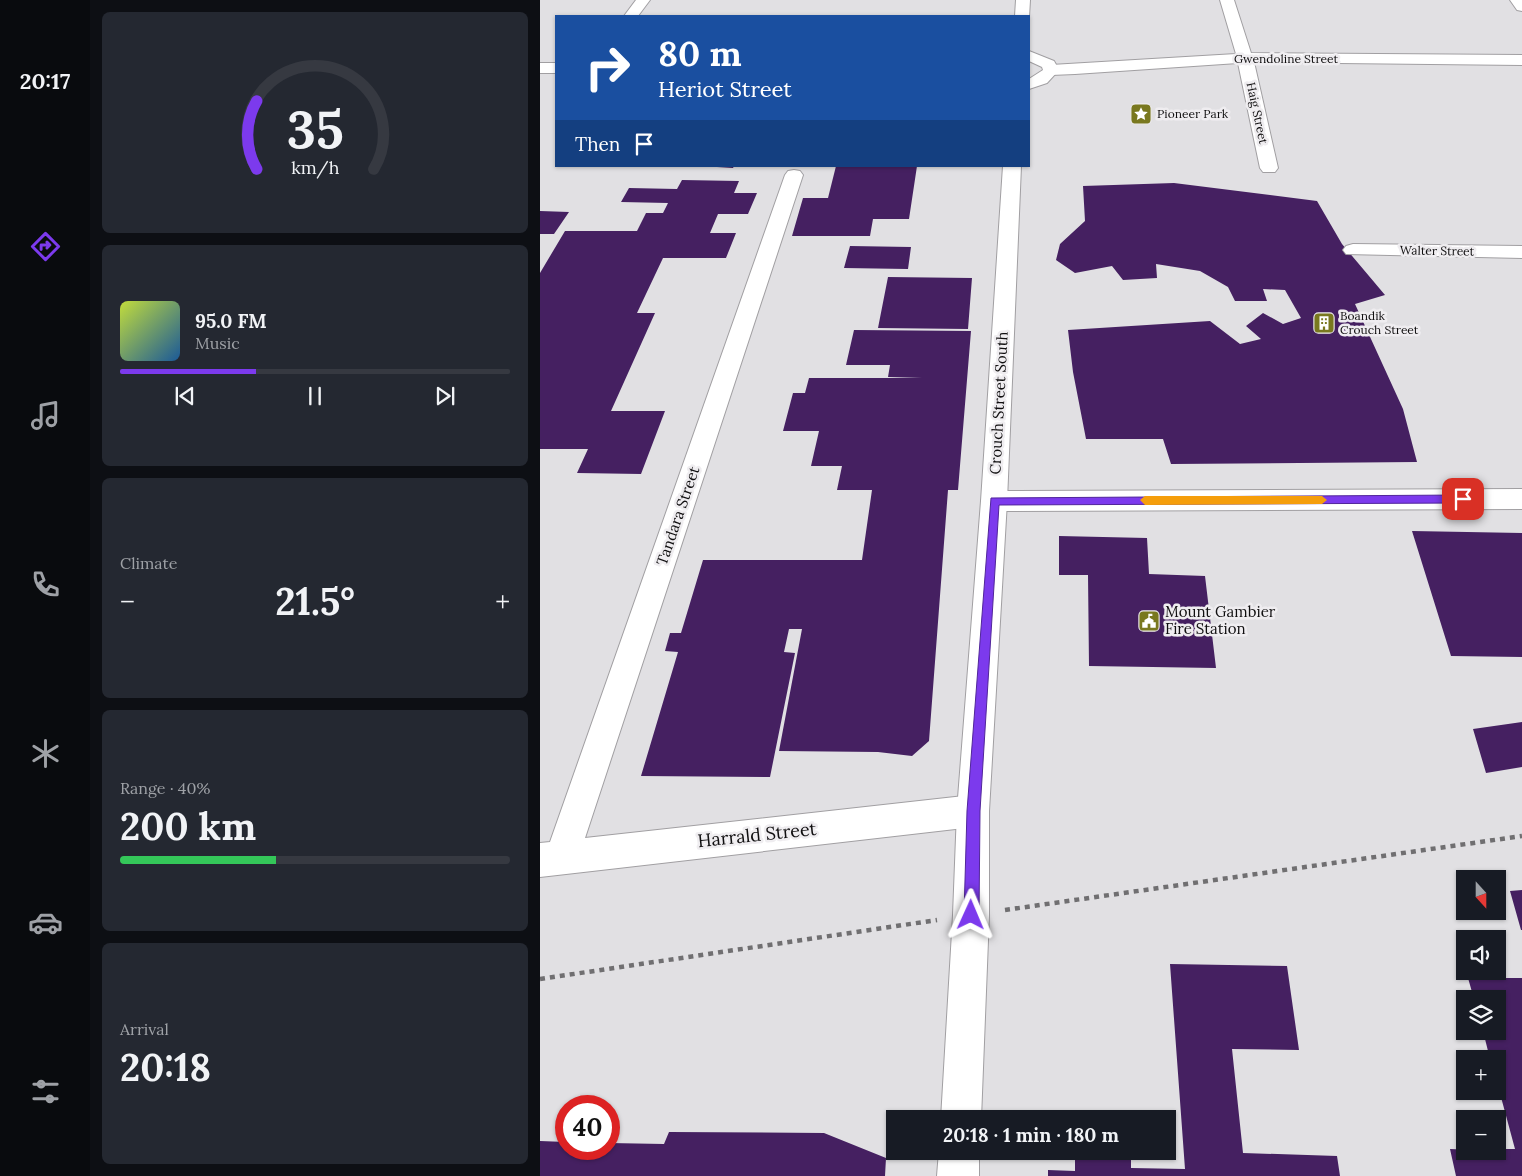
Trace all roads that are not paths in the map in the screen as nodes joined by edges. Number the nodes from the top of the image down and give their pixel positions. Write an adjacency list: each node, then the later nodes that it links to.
1 (643, 0): 6 (street)
2 (1023, 0): 7 (street)
3 (1227, 0): 9 (street, Haig Street)
4 (1517, 0): 5 (street)
5 (1522, 7)
6 (632, 15)
7 (1022, 15)
8 (1030, 55): 13 (street)
9 (1244, 58): 10 (street, Gwendoline Street); 13 (street, Gwendoline Street); 16 (street, Haig Street)
10 (1522, 60)
11 (540, 68): 12 (street)
12 (555, 68)
13 (1051, 70): 14 (street)
14 (1030, 84)
15 (1012, 167): 21 (street, Crouch Street South)
16 (1269, 168)
17 (794, 174): 23 (street, Tandara Street)
18 (1353, 250): 19 (street, Walter Street)
19 (1522, 252)
20 (1522, 499): 21 (street)
21 (994, 501): 22 (street, Crouch Street South)
22 (973, 811): 23 (street, Harrald Street); 24 (street, Crouch Street South)
23 (551, 859)
24 (961, 1110)
25 (959, 1160): 26 (street)
26 (958, 1176)

